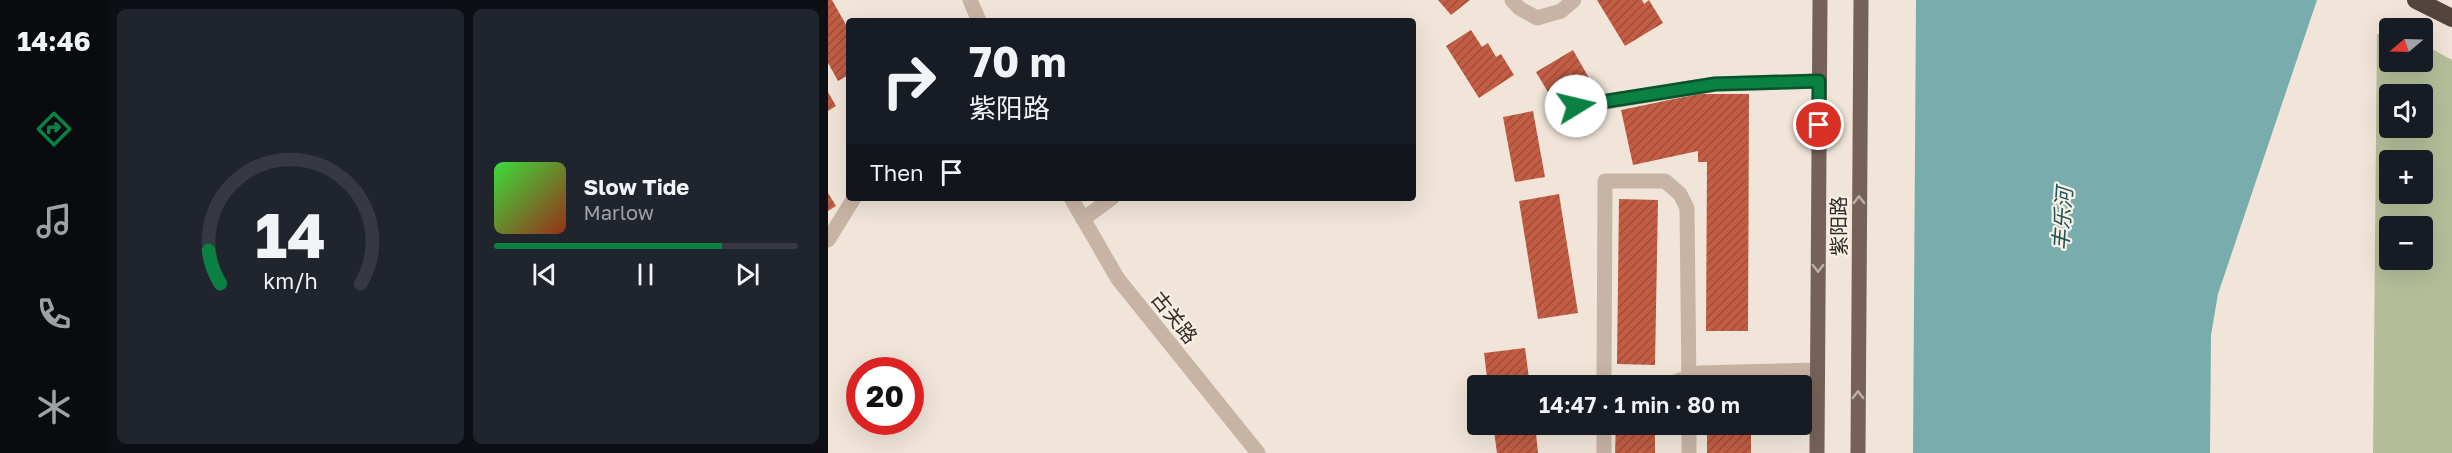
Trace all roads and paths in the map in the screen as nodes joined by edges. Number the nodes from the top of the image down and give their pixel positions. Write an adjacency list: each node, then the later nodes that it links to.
1 (970, 0): 7 (street)
2 (1512, 0): 3 (street)
3 (1574, 0)
4 (1820, 0): 9 (main road, 紫阳路)
5 (1861, 0): 26 (main road, 紫阳路, one-way to 5)
6 (2416, 0): 8 (highway)
7 (978, 18)
8 (2452, 18)
9 (1819, 81): 10 (street); 16 (main road, 紫阳路, one-way to 16)
10 (1576, 106)
11 (852, 201): 15 (street)
12 (1073, 201): 14 (street, 古关路)
13 (1108, 201): 14 (street)
14 (1083, 219): 22 (street, 古关路)
15 (828, 240)
16 (1817, 370): 19 (street); 25 (main road, 紫阳路)
17 (1604, 375): 18 (street)
18 (1689, 375)
19 (1696, 375)
20 (1604, 435): 23 (street)
21 (1689, 435): 24 (street)
22 (1258, 453)
23 (1604, 453)
24 (1689, 453)
25 (1817, 453)
26 (1858, 453)

